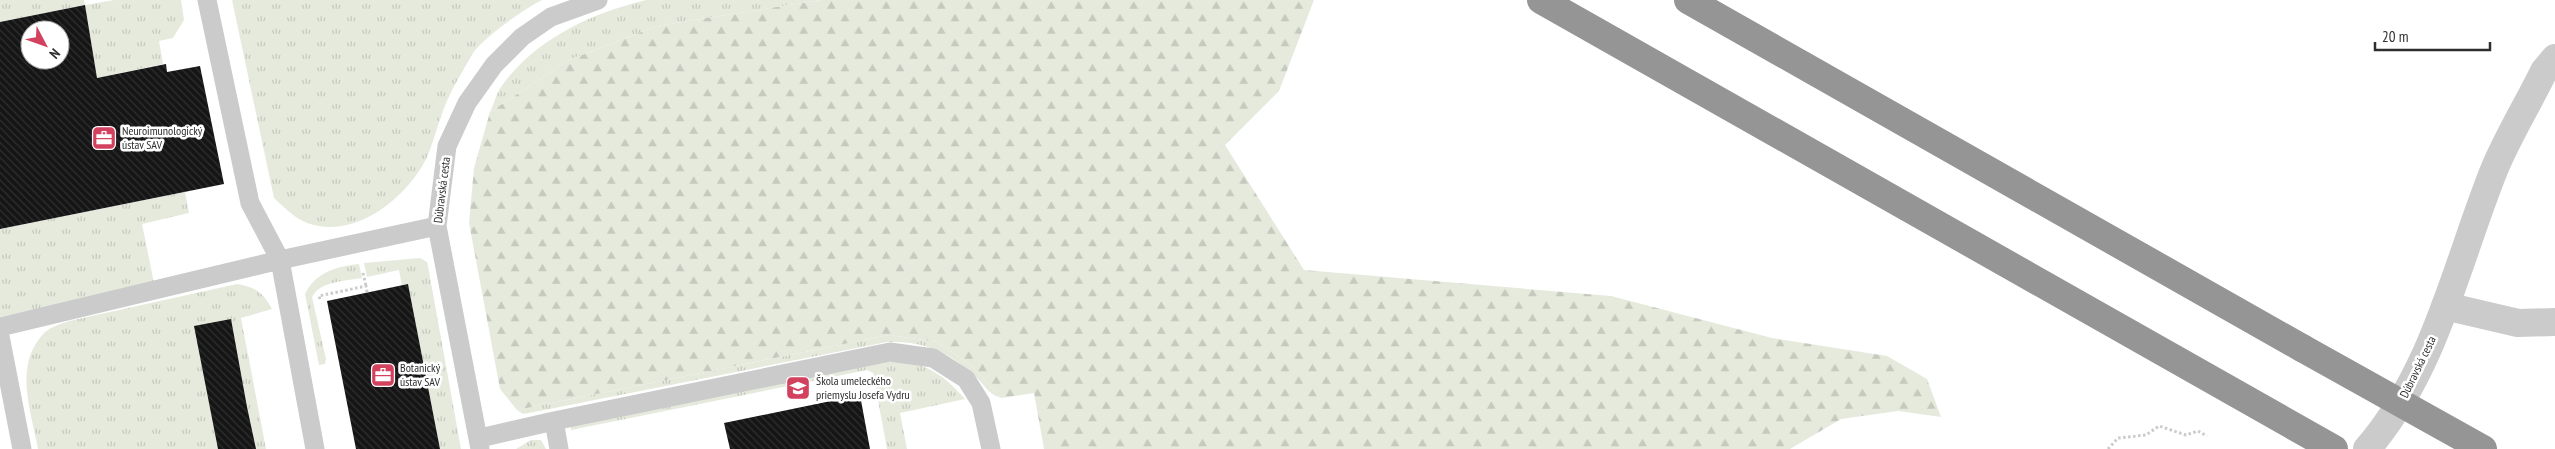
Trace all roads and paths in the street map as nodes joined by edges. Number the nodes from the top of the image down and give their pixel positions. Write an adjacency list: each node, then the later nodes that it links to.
1 (207, 0): 7 (lane)
2 (598, 0): 6 (lane, Dúbravská cesta)
3 (1541, 0): 22 (highway)
4 (1688, 0): 24 (highway, bridge)
5 (2555, 58): 10 (street, Dúbravská cesta)
6 (437, 226): 7 (lane); 16 (lane, Dúbravská cesta)
7 (280, 260): 12 (lane); 18 (lane)
8 (367, 292): 9 (path)
9 (321, 305)
10 (2445, 306): 11 (street); 23 (street, Dúbravská cesta)
11 (2555, 322)
12 (0, 327)
13 (0, 336): 17 (lane)
14 (554, 421): 16 (lane); 19 (lane); 20 (lane)
15 (2207, 436): 21 (path)
16 (480, 444)
17 (22, 449)
18 (315, 449)
19 (559, 449)
20 (990, 449)
21 (2108, 449)
22 (2334, 449)
23 (2367, 449)
24 (2483, 449)

